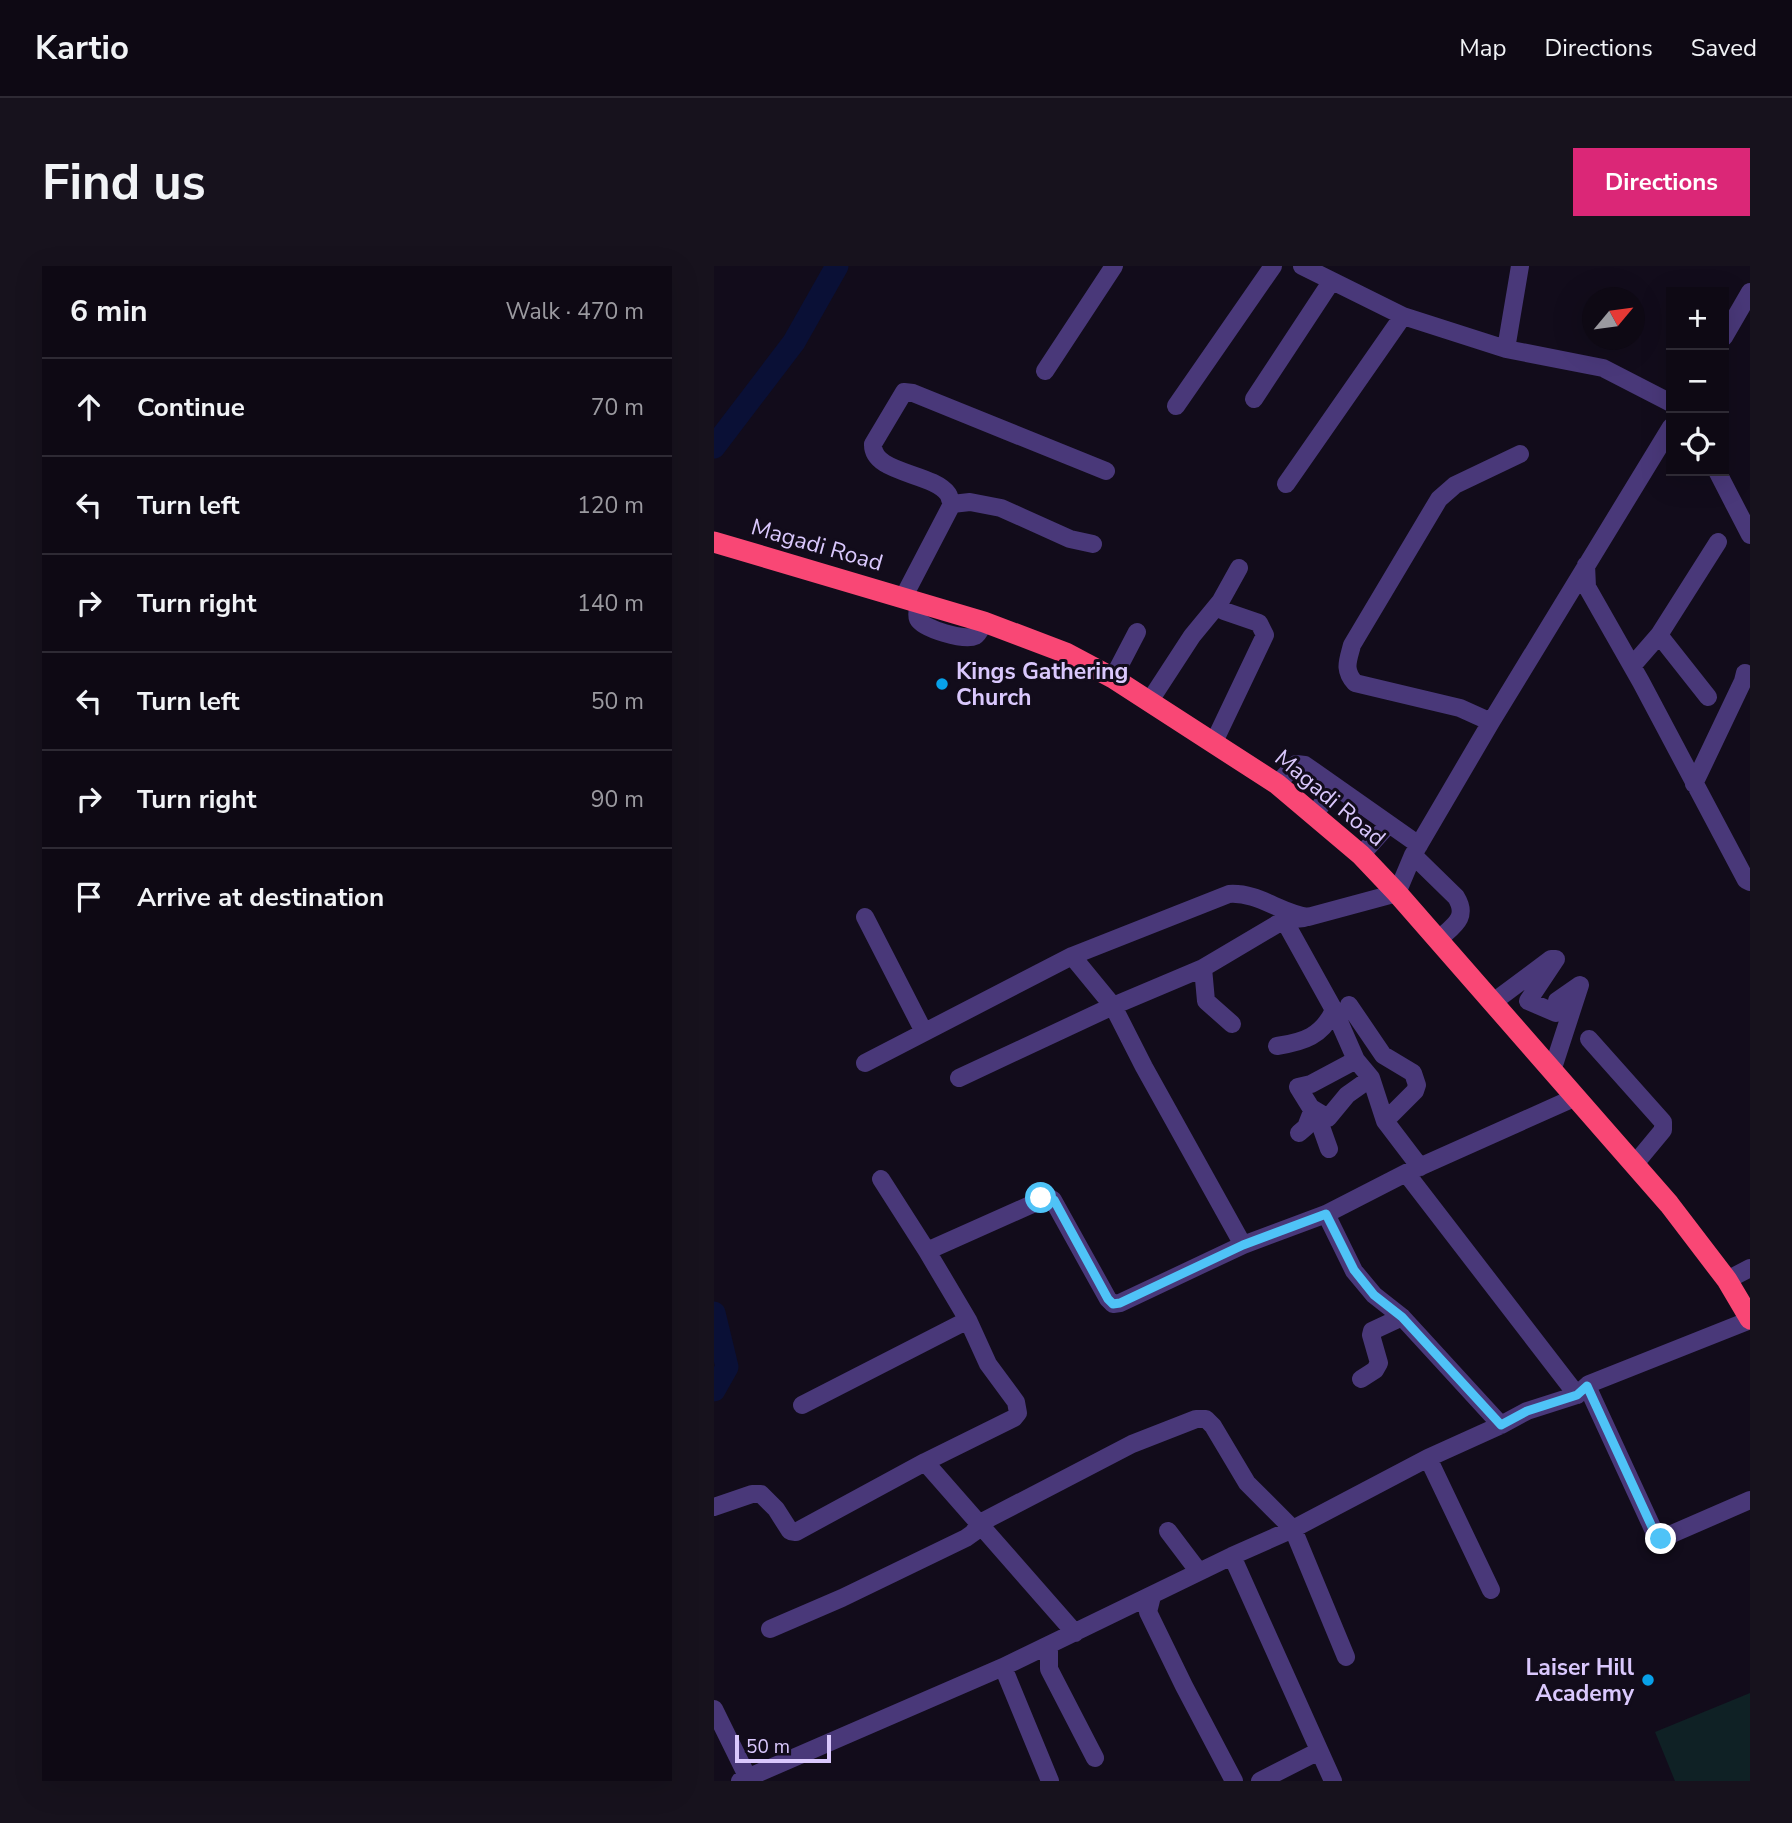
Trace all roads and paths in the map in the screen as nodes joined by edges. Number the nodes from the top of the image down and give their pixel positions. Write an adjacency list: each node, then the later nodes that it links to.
1 (1114, 266): 10 (street)
2 (1273, 266): 13 (street)
3 (1302, 266): 5 (street)
4 (1520, 266): 9 (street)
5 (1331, 282): 7 (street); 11 (street)
6 (1750, 292): 8 (street)
7 (1403, 316): 9 (street); 18 (street)
8 (1729, 328)
9 (1506, 349): 12 (street)
10 (1045, 371)
11 (1254, 399)
12 (1666, 400)
13 (1176, 406)
14 (1666, 435): 24 (street)
15 (1520, 454): 35 (street)
16 (1106, 471): 19 (street)
17 (1720, 476): 20 (street)
18 (1286, 484)
19 (951, 504): 23 (street); 26 (street)
20 (1750, 535)
21 (714, 542): 26 (highway, Magadi Road)
22 (1718, 542): 29 (street)
23 (1093, 544)
24 (1586, 565): 30 (street); 35 (street)
25 (1239, 568): 27 (street)
26 (911, 600): 32 (highway, Magadi Road)
27 (1220, 602): 34 (street); 36 (street)
28 (1137, 632): 32 (street)
29 (1659, 635): 30 (street); 33 (street)
30 (1632, 666): 38 (street)
31 (1745, 673): 38 (street)
32 (1113, 678): 34 (highway, Magadi Road)
33 (1708, 697)
34 (1149, 702): 36 (highway, Magadi Road)
35 (1491, 722): 42 (street)
36 (1214, 742): 37 (highway, Magadi Road)
37 (1277, 784): 39 (street); 40 (highway, Magadi Road)
38 (1694, 784): 44 (street)
39 (1335, 786): 40 (street); 41 (street)
40 (1314, 815): 43 (highway, Magadi Road)
41 (1389, 824): 42 (street); 43 (street)
42 (1416, 850): 45 (street); 49 (street)
43 (1361, 855): 45 (highway, Magadi Road)
44 (1750, 882)
45 (1397, 893): 47 (street); 49 (highway, Magadi Road)
46 (865, 917): 56 (street)
47 (1308, 917): 48 (street); 50 (street)
48 (1284, 920): 51 (street); 54 (street)
49 (1438, 940): 52 (highway, Magadi Road)
50 (1072, 956): 53 (street); 56 (street)
51 (1203, 968): 53 (street); 55 (street)
52 (1492, 1003): 62 (highway, Magadi Road); 62 (street)
53 (1113, 1006): 63 (street); 73 (street)
54 (1341, 1007): 58 (street); 59 (street); 61 (street)
55 (1232, 1024)
56 (924, 1032): 60 (street)
57 (1588, 1039): 69 (street)
58 (1276, 1046)
59 (1383, 1055): 61 (street); 66 (street)
60 (865, 1063)
61 (1365, 1070): 65 (street); 65 (street); 66 (street)
62 (1552, 1071): 64 (highway, Magadi Road)
63 (959, 1078)
64 (1576, 1097): 69 (highway, Magadi Road); 70 (street)
65 (1313, 1109): 67 (street); 68 (street)
66 (1385, 1121): 70 (street)
67 (1300, 1133)
68 (1329, 1149)
69 (1634, 1165): 76 (highway, Magadi Road)
70 (1413, 1170): 72 (street); 81 (street)
71 (881, 1179): 74 (street)
72 (1326, 1214): 73 (street); 77 (street)
73 (1243, 1245): 74 (street)
74 (927, 1251): 79 (street)
75 (1750, 1268): 76 (street)
76 (1727, 1280): 78 (highway, Magadi Road)
77 (1402, 1317): 80 (street); 83 (street)
78 (1750, 1319): 81 (street)
79 (968, 1320): 82 (street); 85 (street)
80 (1361, 1378)
81 (1582, 1390): 83 (street); 86 (street)
82 (802, 1405)
83 (1501, 1425): 84 (street)
84 (1428, 1458): 89 (street); 93 (street)
85 (925, 1462): 87 (street); 88 (street)
86 (1750, 1500)
87 (714, 1507)
88 (980, 1523): 89 (street); 95 (street); 96 (street)
89 (1293, 1529): 91 (street); 98 (street)
90 (1168, 1531): 92 (street)
91 (1232, 1556): 92 (street); 101 (street)
92 (1199, 1572): 94 (street)
93 (1491, 1590)
94 (1152, 1596): 96 (street); 105 (street)
95 (770, 1629)
96 (1075, 1633): 97 (street)
97 (1049, 1645): 99 (street); 102 (street)
98 (1346, 1657)
99 (1003, 1667): 103 (street); 104 (street)
100 (714, 1709): 103 (street)
101 (1319, 1751): 106 (street); 107 (street)
102 (1095, 1758)
103 (744, 1779)
104 (1050, 1781)
105 (1234, 1781)
106 (1260, 1781)
107 (1333, 1781)

